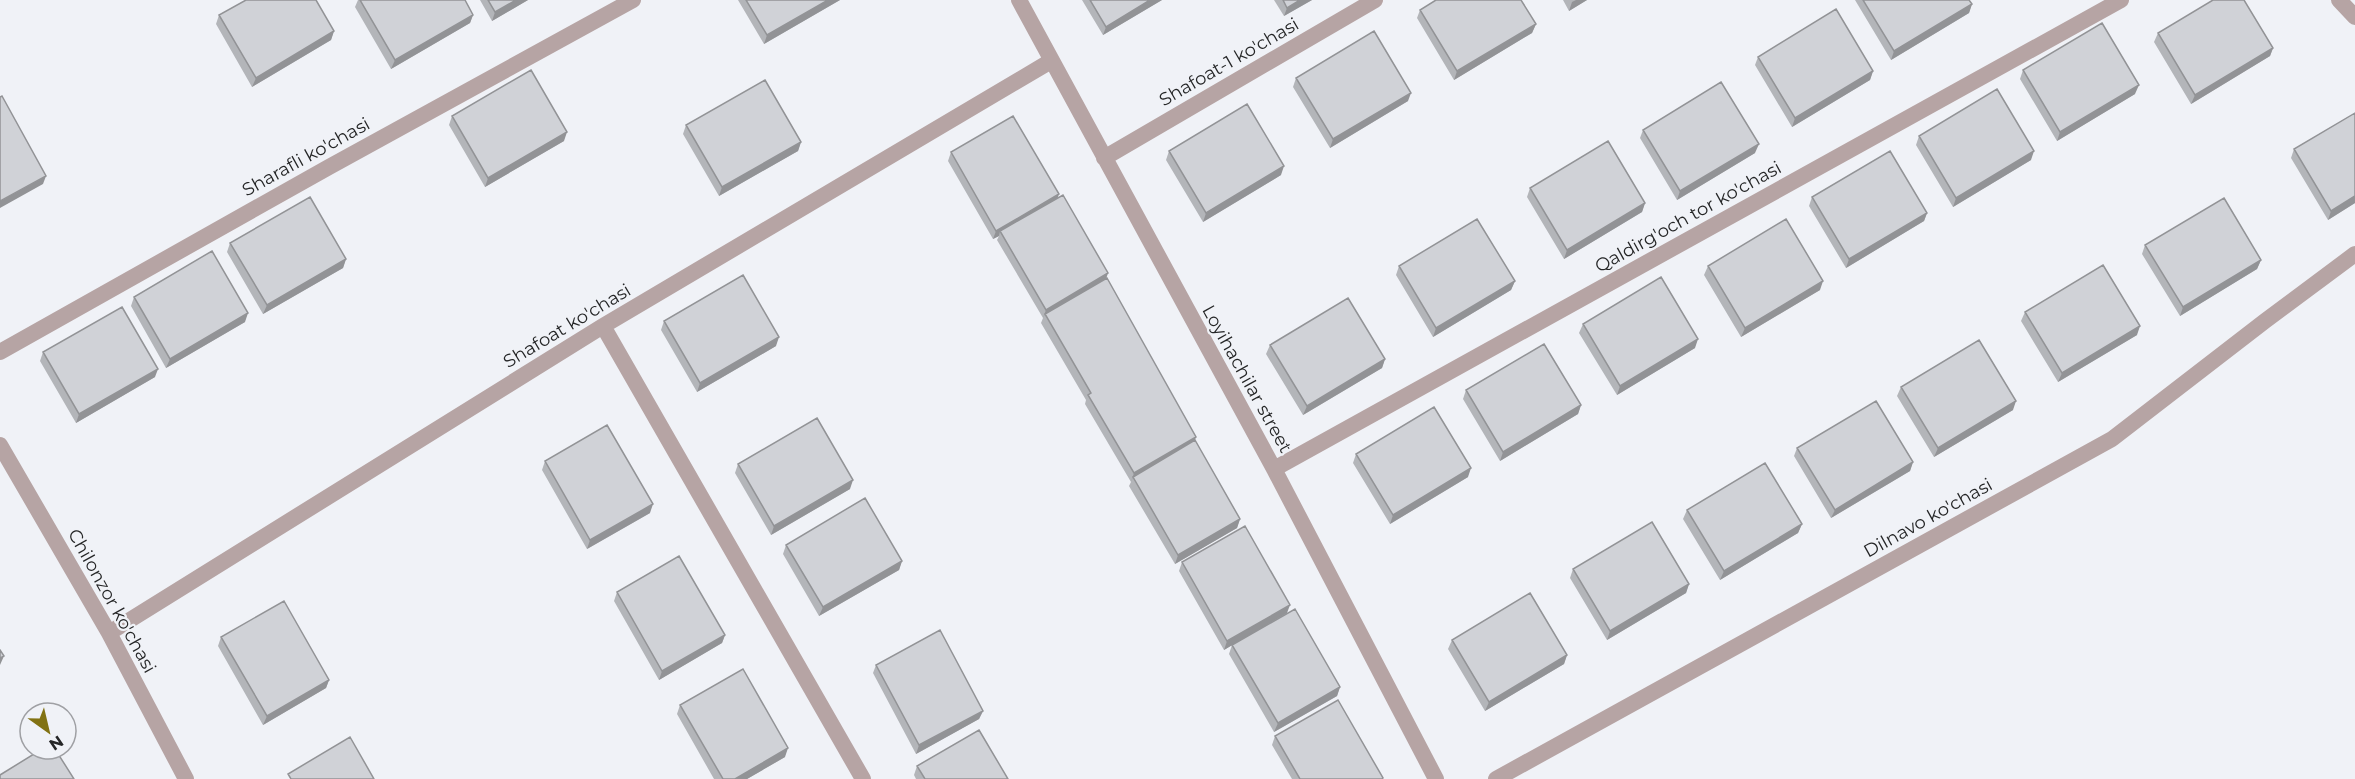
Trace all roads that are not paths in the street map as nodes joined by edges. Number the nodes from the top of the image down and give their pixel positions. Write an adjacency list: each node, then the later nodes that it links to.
1 (633, 0): 11 (street, Sharafli ko'chasi)
2 (1019, 0): 7 (street, Loyihachilar street)
3 (1375, 0): 8 (street, Shafoat-1 ko'chasi)
4 (2121, 0): 13 (street, Qaldirg'och tor ko'chasi)
5 (2339, 0): 6 (street)
6 (2355, 17)
7 (1051, 61): 8 (street, Loyihachilar street); 10 (street, Shafoat ko'chasi)
8 (1104, 158): 13 (street, Loyihachilar street)
9 (2355, 254): 18 (street, Dilnavo ko'chasi)
10 (603, 326): 14 (street, Shafoat ko'chasi); 16 (street)
11 (0, 352)
12 (0, 445): 14 (street, Chilonzor ko'chasi)
13 (1274, 469): 17 (street, Loyihachilar street)
14 (109, 633): 15 (street, Chilonzor ko'chasi)
15 (186, 779)
16 (863, 779)
17 (1436, 779)
18 (1496, 779)

